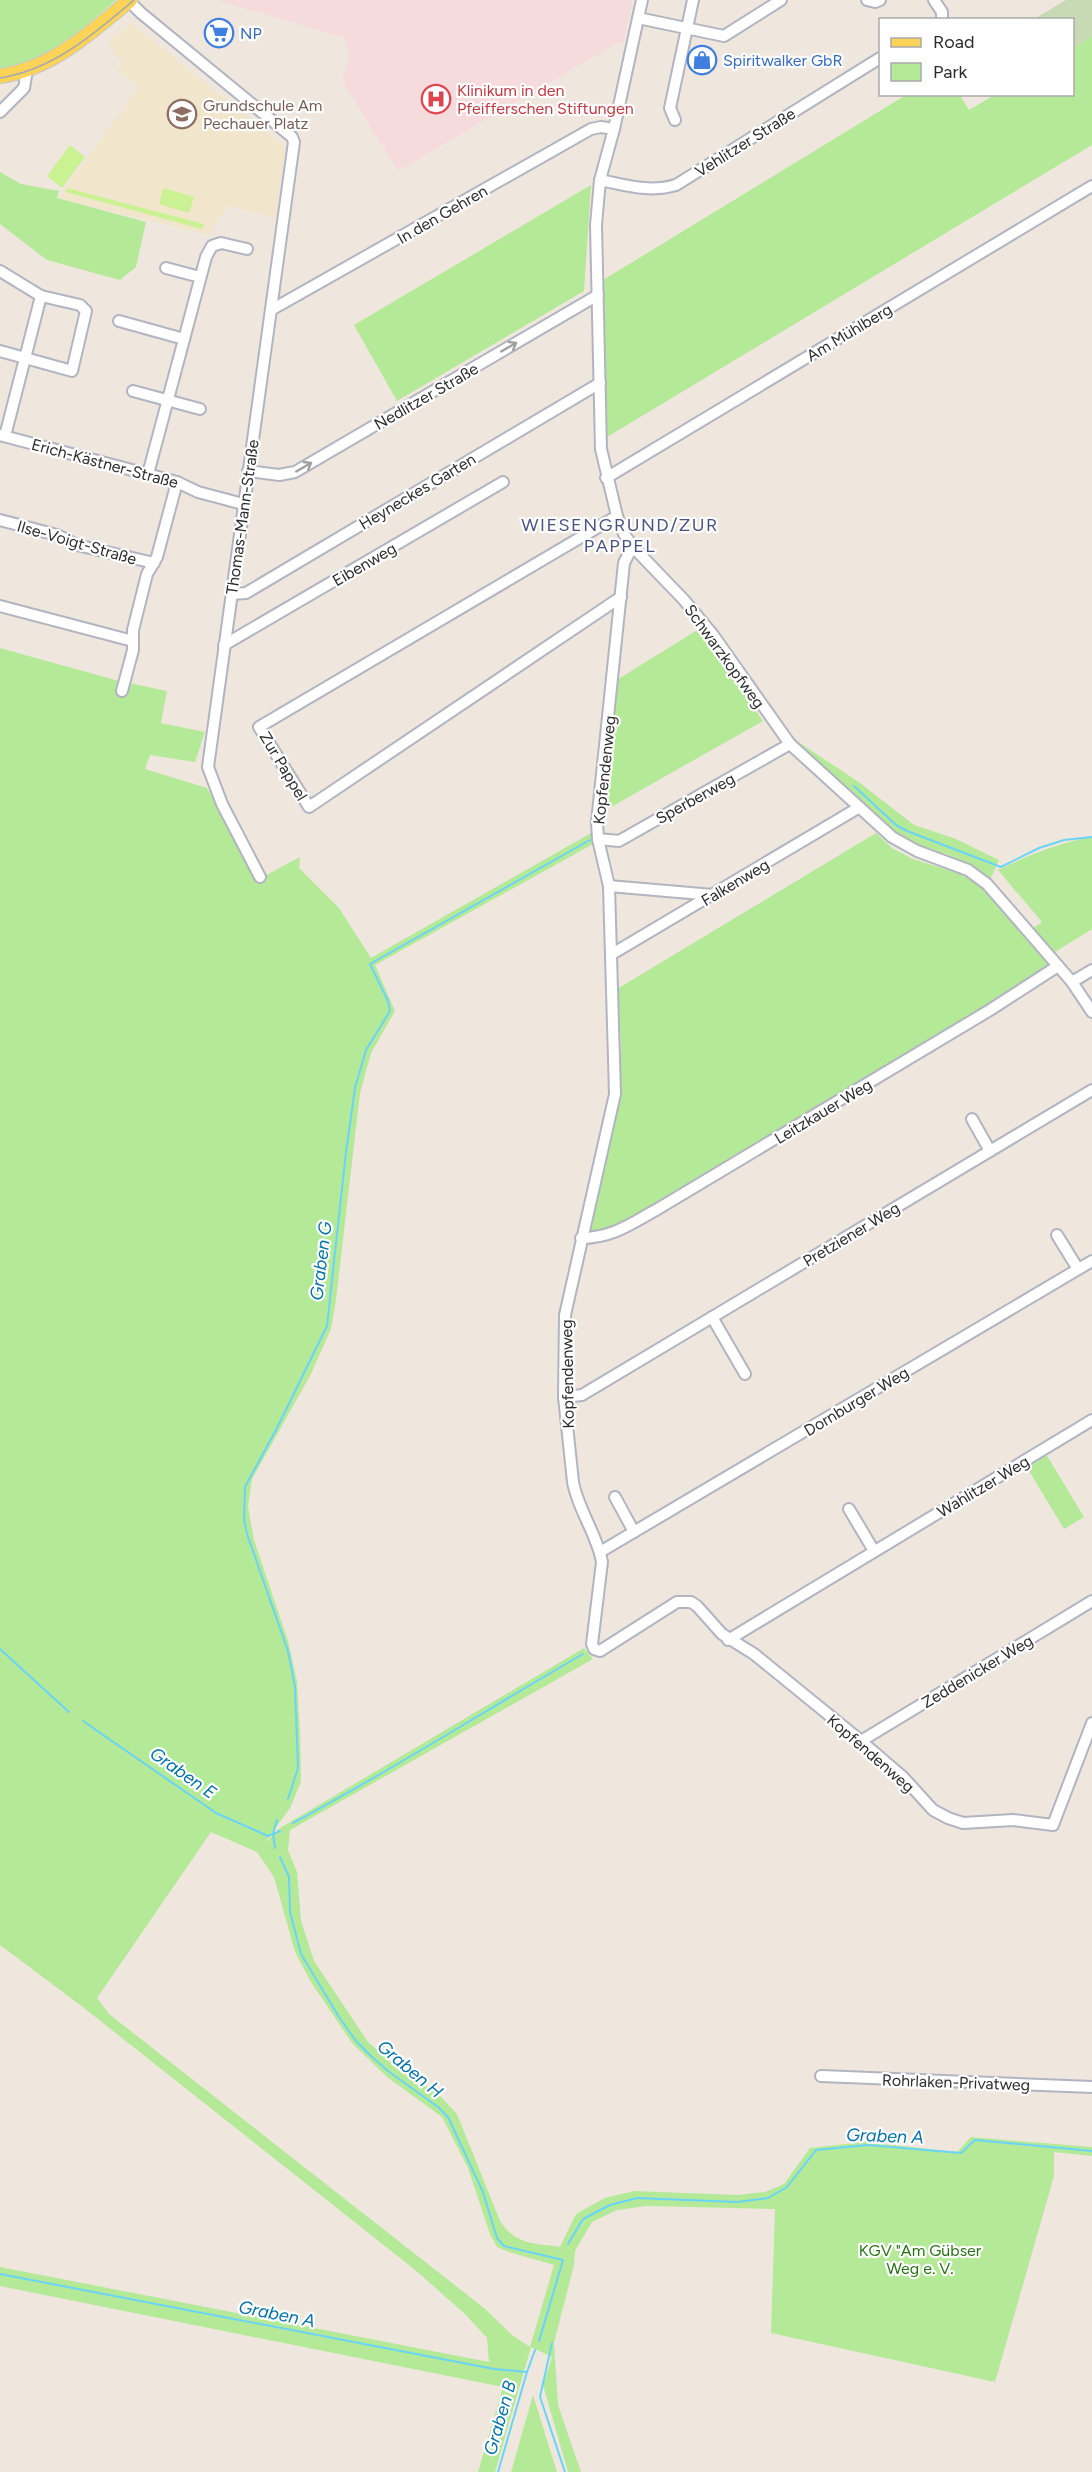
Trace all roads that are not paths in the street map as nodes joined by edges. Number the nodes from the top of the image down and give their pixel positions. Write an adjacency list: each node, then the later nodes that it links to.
1 (130, 0): 12 (main road); 25 (street, Thomas-Mann-Straße)
2 (642, 0): 8 (street, Schwarzkopfweg)
3 (693, 0): 10 (street)
4 (781, 0): 10 (street)
5 (867, 0): 6 (street)
6 (880, 0)
7 (934, 0): 9 (street)
8 (639, 18): 10 (street); 16 (street, Schwarzkopfweg)
9 (942, 18)
10 (687, 29): 15 (street)
11 (879, 59): 17 (street, Vehlitzer Straße)
12 (27, 70): 13 (main road); 14 (street)
13 (0, 76)
14 (0, 112)
15 (675, 120)
16 (614, 129): 17 (street, Schwarzkopfweg); 25 (street, In den Gehren)
17 (600, 180): 23 (street, Schwarzkopfweg)
18 (1092, 186): 37 (street, Am Mühlberg)
19 (247, 249): 22 (street)
20 (166, 268): 22 (street)
21 (0, 271): 24 (street)
22 (200, 277): 27 (street)
23 (598, 295): 30 (street, Schwarzkopfweg); 35 (street, Nedlitzer Straße, one-way to 23)
24 (41, 296): 29 (street); 29 (street)
25 (271, 310): 35 (street, Thomas-Mann-Straße)
26 (119, 321): 27 (street)
27 (184, 339): 32 (street)
28 (0, 351): 29 (street)
29 (25, 358): 34 (street)
30 (600, 383): 37 (street, Schwarzkopfweg); 45 (street, Heyneckes Garten)
31 (133, 392): 32 (street)
32 (168, 400): 33 (street); 36 (street)
33 (200, 409)
34 (2, 435): 36 (street, Erich-Kästner-Straße)
35 (248, 471): 40 (street, Thomas-Mann-Straße)
36 (148, 474): 38 (street, Erich-Kästner-Straße)
37 (606, 478): 41 (street, Schwarzkopfweg)
38 (177, 482): 40 (street, Erich-Kästner-Straße); 44 (street)
39 (503, 482): 49 (street, Eibenweg)
40 (243, 504): 45 (street, Thomas-Mann-Straße)
41 (617, 516): 43 (street, Schwarzkopfweg); 46 (street, Zur Pappel)
42 (0, 520): 44 (street, Ilse-Voigt-Straße)
43 (634, 548): 46 (street, Kopfendenweg); 51 (street, Schwarzkopfweg)
44 (154, 563): 48 (street)
45 (232, 594): 49 (street, Thomas-Mann-Straße)
46 (621, 597): 53 (street, Kopfendenweg)
47 (0, 606): 48 (street)
48 (133, 641): 50 (street)
49 (224, 645): 54 (street, Thomas-Mann-Straße)
50 (122, 691)
51 (790, 744): 52 (street, Schwarzkopfweg); 53 (street, Sperberweg)
52 (858, 808): 56 (street, Falkenweg); 58 (street, Schwarzkopfweg)
53 (598, 839): 55 (street, Kopfendenweg)
54 (260, 877)
55 (609, 885): 56 (street); 57 (street, Kopfendenweg)
56 (713, 895): 57 (street, Falkenweg)
57 (612, 954): 66 (street, Kopfendenweg)
58 (1058, 966): 60 (street, Schwarzkopfweg); 66 (street, Leitzkauer Weg)
59 (1092, 970): 60 (street)
60 (1072, 982): 61 (street, Schwarzkopfweg)
61 (1092, 1012)
62 (1092, 1090): 64 (street, Pretziener Weg)
63 (972, 1119): 64 (street)
64 (990, 1151): 69 (street, Pretziener Weg)
65 (1057, 1235): 68 (street)
66 (581, 1238): 71 (street, Kopfendenweg)
67 (1092, 1261): 68 (street, Dornburger Weg)
68 (1078, 1269): 75 (street, Dornburger Weg)
69 (712, 1317): 70 (street); 71 (street, Pretziener Weg)
70 (745, 1374)
71 (564, 1397): 77 (street, Kopfendenweg)
72 (1092, 1420): 76 (street, Wahlitzer Weg)
73 (615, 1497): 75 (street)
74 (849, 1509): 76 (street)
75 (634, 1532): 77 (street, Dornburger Weg)
76 (874, 1551): 79 (street, Wahlitzer Weg)
77 (600, 1552): 79 (street, Kopfendenweg)
78 (1092, 1601): 81 (street, Zeddenicker Weg)
79 (728, 1640): 81 (street, Kopfendenweg)
80 (1092, 1723): 81 (street, Kopfendenweg)
81 (861, 1741)
82 (821, 2076): 83 (street, Rohrlaken-Privatweg)
83 (1092, 2087)

